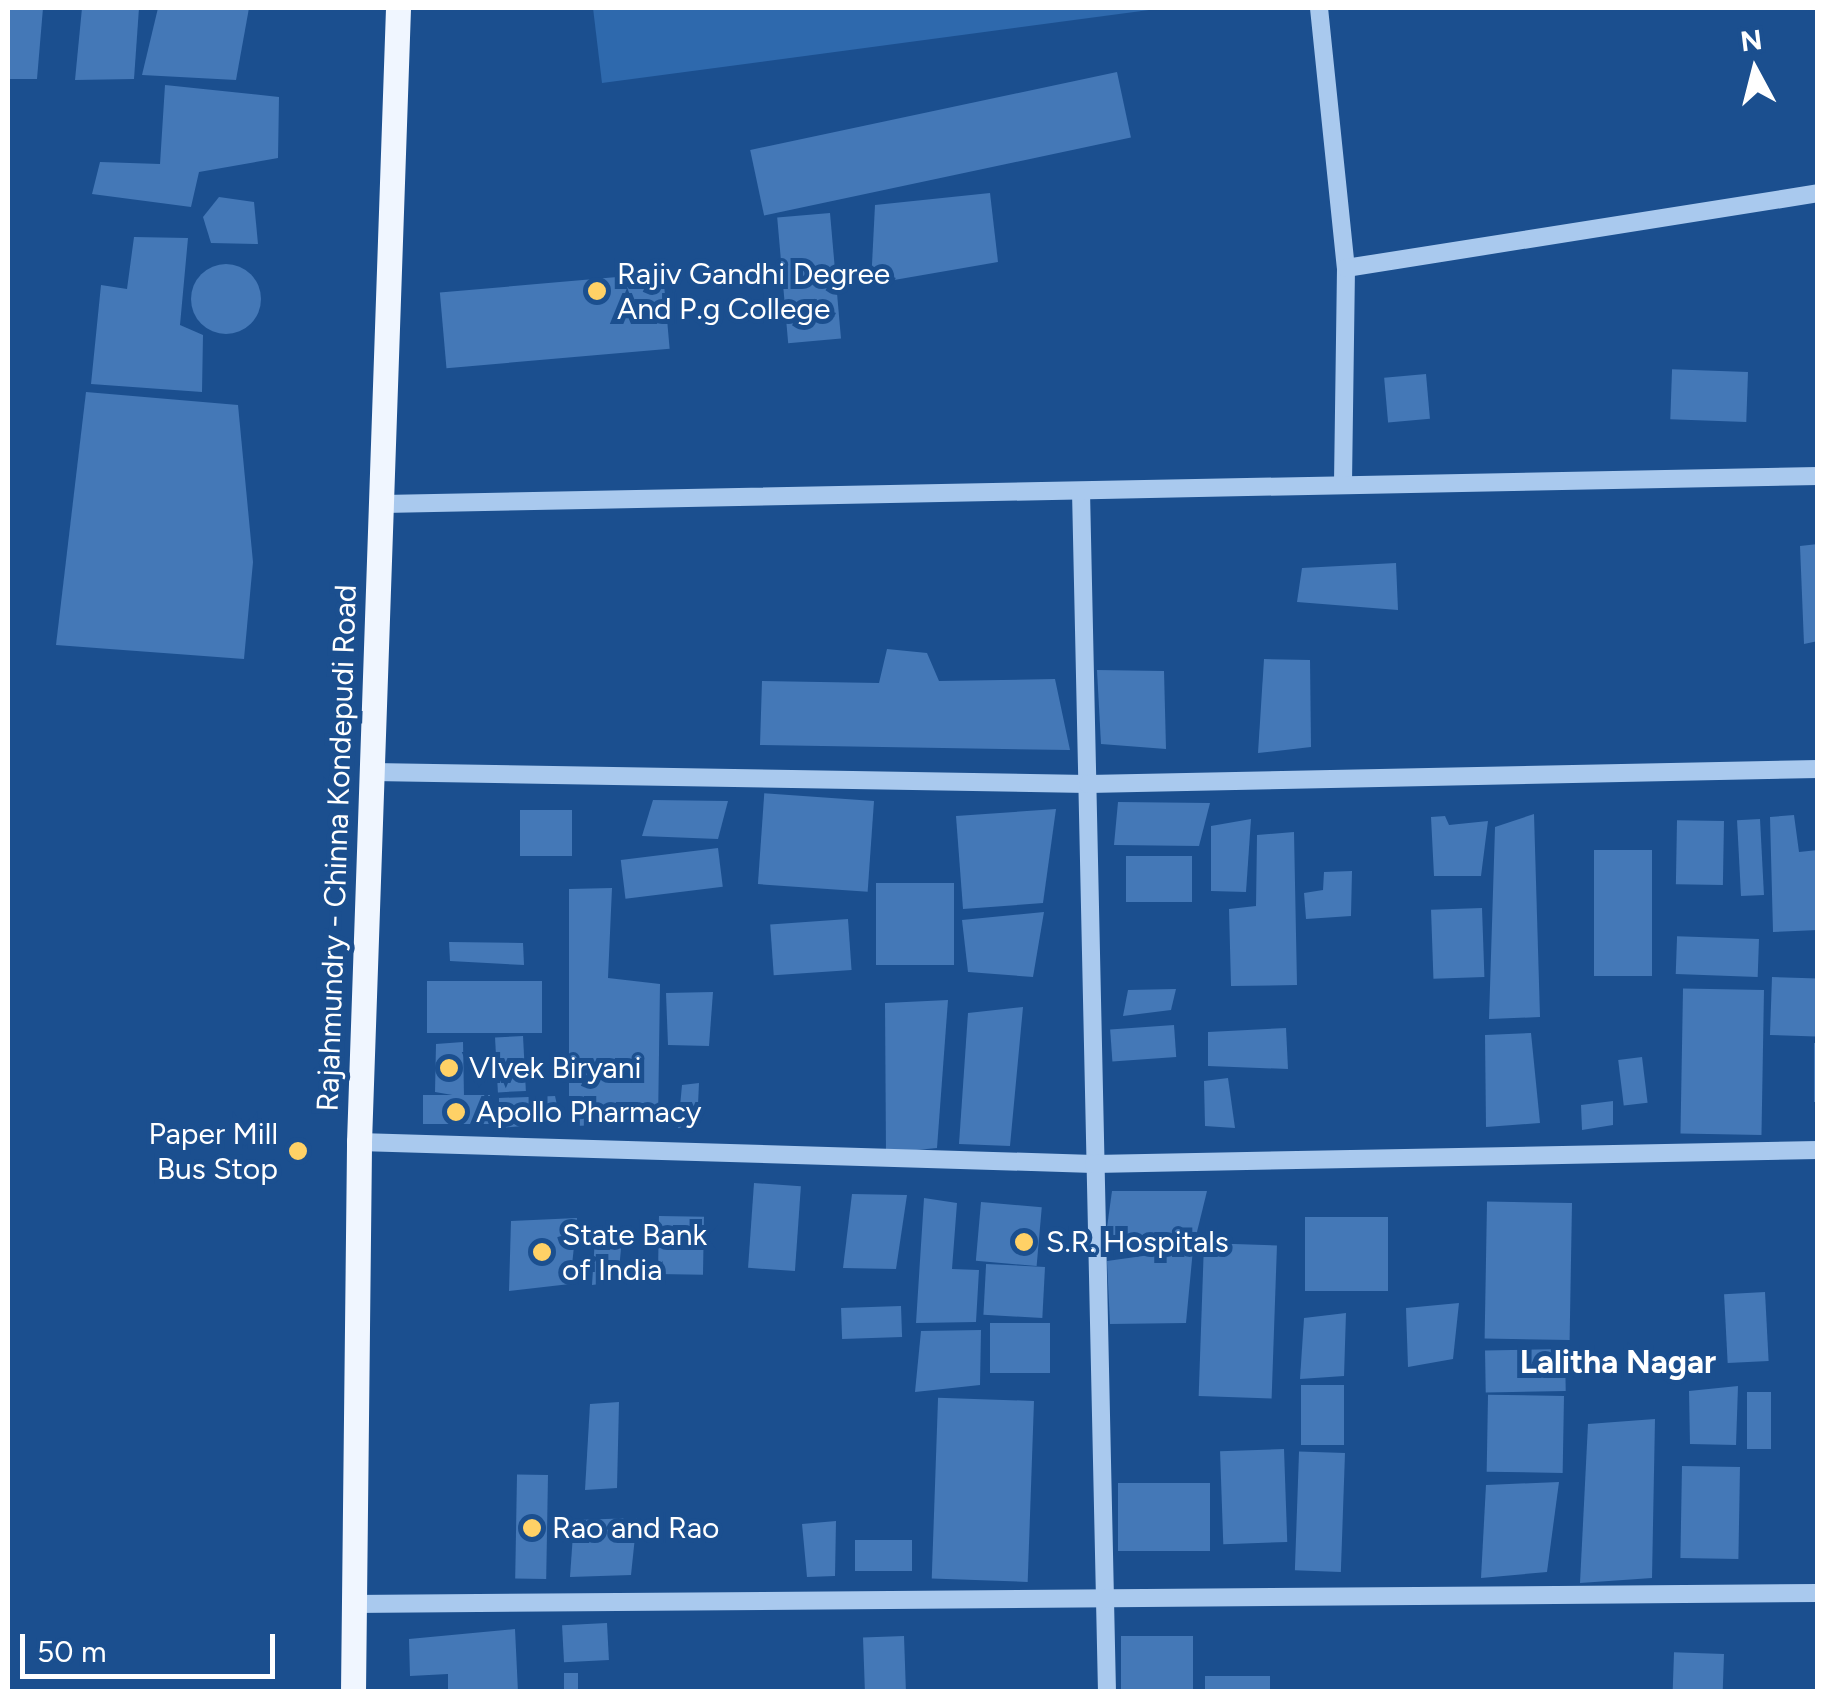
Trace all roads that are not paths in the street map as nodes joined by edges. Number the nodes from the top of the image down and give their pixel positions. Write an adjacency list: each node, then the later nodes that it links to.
1 (398, 8): 8 (main road, Rajahmundry - Chinna Kondepudi Road)
2 (1319, 8): 4 (street)
3 (1818, 193): 4 (street)
4 (1346, 268): 6 (street)
5 (1818, 476): 6 (street)
6 (1343, 485): 7 (street)
7 (1081, 490): 8 (street); 11 (street)
8 (382, 504): 10 (main road, Rajahmundry - Chinna Kondepudi Road)
9 (1818, 769): 11 (street)
10 (372, 772): 11 (street); 12 (main road, Rajahmundry - Chinna Kondepudi Road)
11 (1088, 784): 14 (street)
12 (358, 1142): 14 (street); 17 (main road, Rajahmundry - Chinna Kondepudi Road)
13 (1818, 1150): 14 (street)
14 (1094, 1164): 16 (street)
15 (1818, 1593): 16 (street)
16 (1106, 1598): 17 (street); 19 (street)
17 (352, 1604): 18 (main road, Rajahmundry - Chinna Kondepudi Road)
18 (353, 1692)
19 (1108, 1692)

